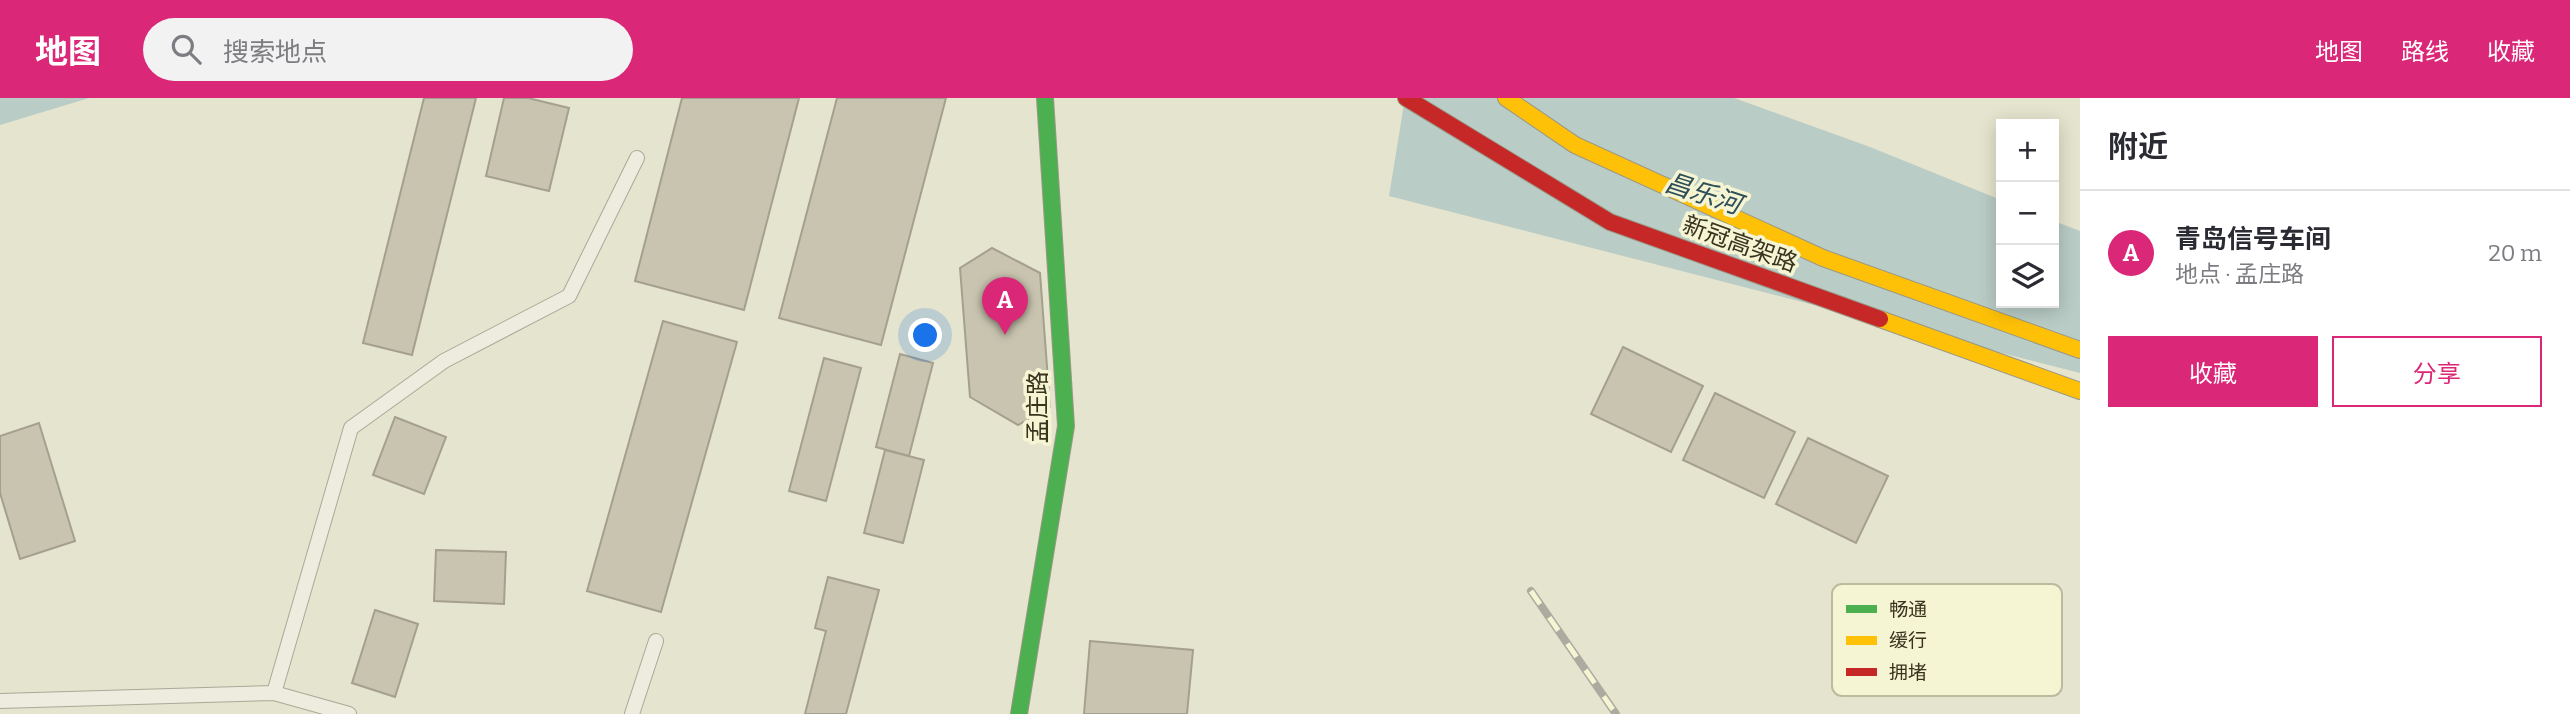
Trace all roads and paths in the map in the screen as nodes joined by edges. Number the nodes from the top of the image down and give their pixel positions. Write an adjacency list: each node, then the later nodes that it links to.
1 (1045, 98): 12 (main road, 孟庄路)
2 (1406, 98): 6 (main road, 新冠高架路)
3 (1506, 98): 5 (main road, 新冠高架路)
4 (637, 158): 8 (lane)
5 (2080, 350)
6 (2080, 391)
7 (656, 641): 11 (lane)
8 (274, 693): 9 (lane); 10 (lane)
9 (0, 701)
10 (349, 714)
11 (632, 714)
12 (1019, 714)

